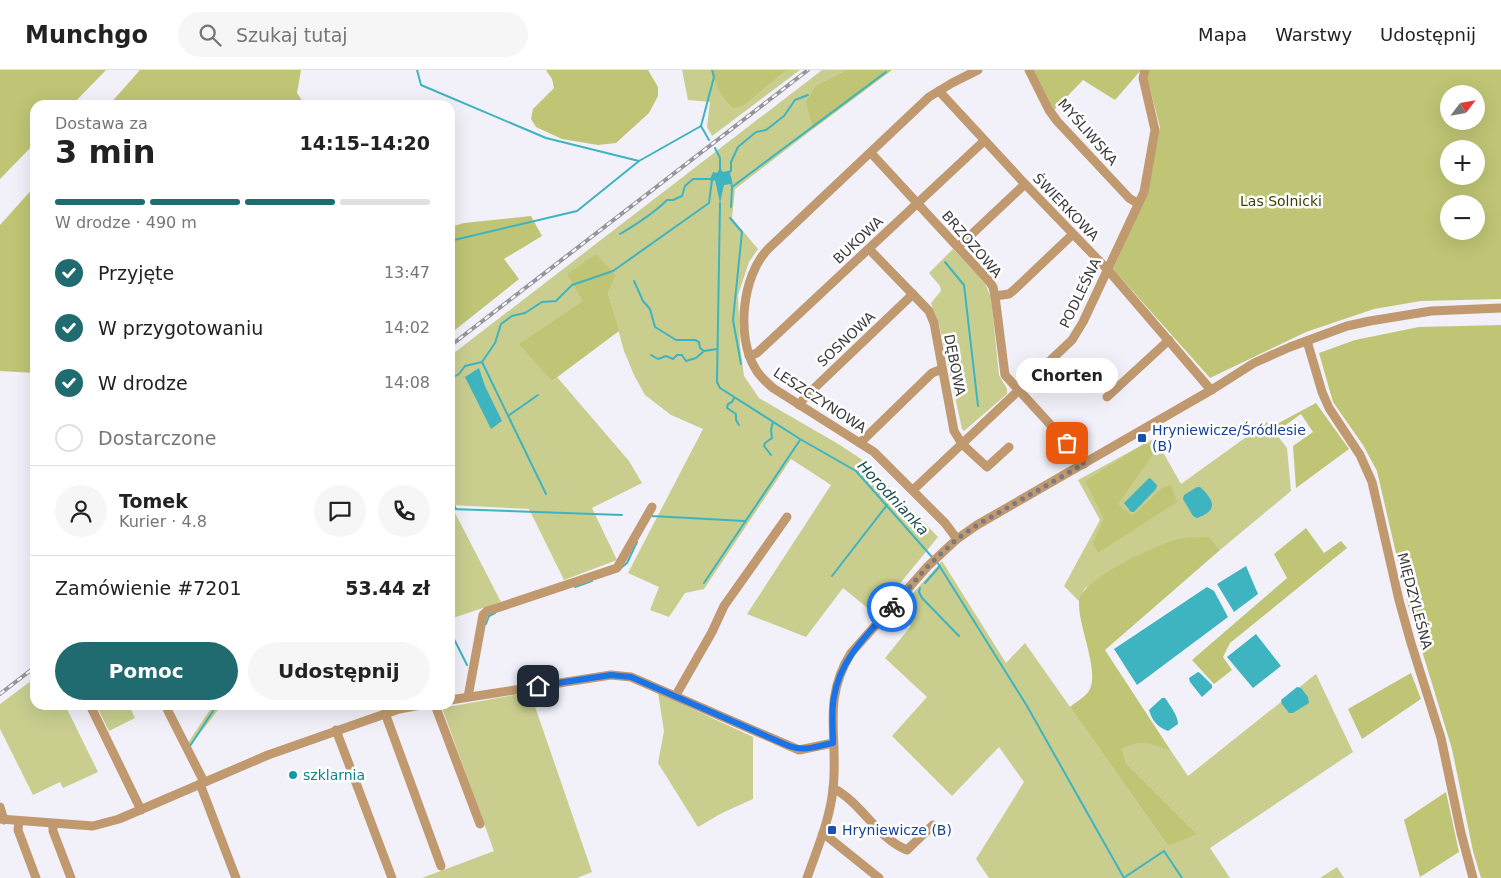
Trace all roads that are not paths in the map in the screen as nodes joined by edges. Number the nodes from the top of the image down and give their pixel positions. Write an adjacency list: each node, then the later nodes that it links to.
1 (978, 70): 4 (street)
2 (1029, 70): 8 (street, MYŚLIWSKA)
3 (1144, 74): 8 (street, PODLEŚNA)
4 (939, 90): 5 (street, ŚWIERKOWA); 6 (street, LESZCZYNOWA)
5 (984, 141): 7 (street, ŚWIERKOWA); 9 (street, BUKOWA)
6 (871, 153): 9 (street, BRZOZOWA); 19 (street, LESZCZYNOWA)
7 (1025, 184): 10 (street, ŚWIERKOWA); 11 (street)
8 (1138, 203): 13 (street, PODLEŚNA)
9 (918, 204): 11 (street, BRZOZOWA); 12 (street, BUKOWA)
10 (1072, 234): 13 (street, ŚWIERKOWA); 15 (street)
11 (958, 247): 15 (street, BRZOZOWA)
12 (869, 249): 14 (street, DĘBOWA); 19 (street, BUKOWA)
13 (1108, 270): 17 (street, ŚWIERKOWA); 22 (street, PODLEŚNA)
14 (913, 294): 20 (street, DĘBOWA); 24 (street, SOSNOWA)
15 (995, 296): 22 (street, BRZOZOWA)
16 (1501, 308): 18 (street)
17 (1169, 340): 21 (street, ŚWIERKOWA); 23 (street)
18 (1307, 341): 21 (street); 60 (street, MIĘDZYLEŚNA)
19 (749, 356): 24 (street, LESZCZYNOWA)
20 (942, 369): 25 (street); 26 (street, DĘBOWA)
21 (1211, 390): 28 (street)
22 (1018, 391): 26 (street, PODLEŚNA); 28 (street, BRZOZOWA)
23 (1107, 397)
24 (799, 405): 25 (street, LESZCZYNOWA)
25 (860, 443): 29 (street, LESZCZYNOWA)
26 (962, 444): 27 (street, DĘBOWA); 29 (street, PODLEŚNA)
27 (1009, 447)
28 (1084, 464): 32 (street)
29 (913, 490): 32 (street, LESZCZYNOWA)
30 (652, 507): 34 (street)
31 (787, 517): 33 (street)
32 (957, 539): 42 (street)
33 (676, 695): 34 (street); 42 (street)
34 (468, 697): 35 (street)
35 (455, 699)
36 (92, 710): 46 (street)
37 (168, 710): 43 (street)
38 (399, 710): 40 (street)
39 (437, 710): 50 (street)
40 (386, 713): 41 (street); 53 (street)
41 (336, 730): 43 (street); 57 (street)
42 (833, 743): 44 (street)
43 (202, 783): 46 (street); 56 (street)
44 (833, 788): 51 (street); 52 (street)
45 (0, 807): 47 (street)
46 (141, 810): 49 (street)
47 (2, 820): 48 (street)
48 (19, 821): 49 (street); 54 (street)
49 (53, 824): 55 (street)
50 (480, 824)
51 (933, 825)
52 (823, 833): 58 (street); 59 (street)
53 (441, 866)
54 (36, 878)
55 (71, 878)
56 (236, 878)
57 (392, 878)
58 (807, 878)
59 (879, 878)
60 (1473, 878)

